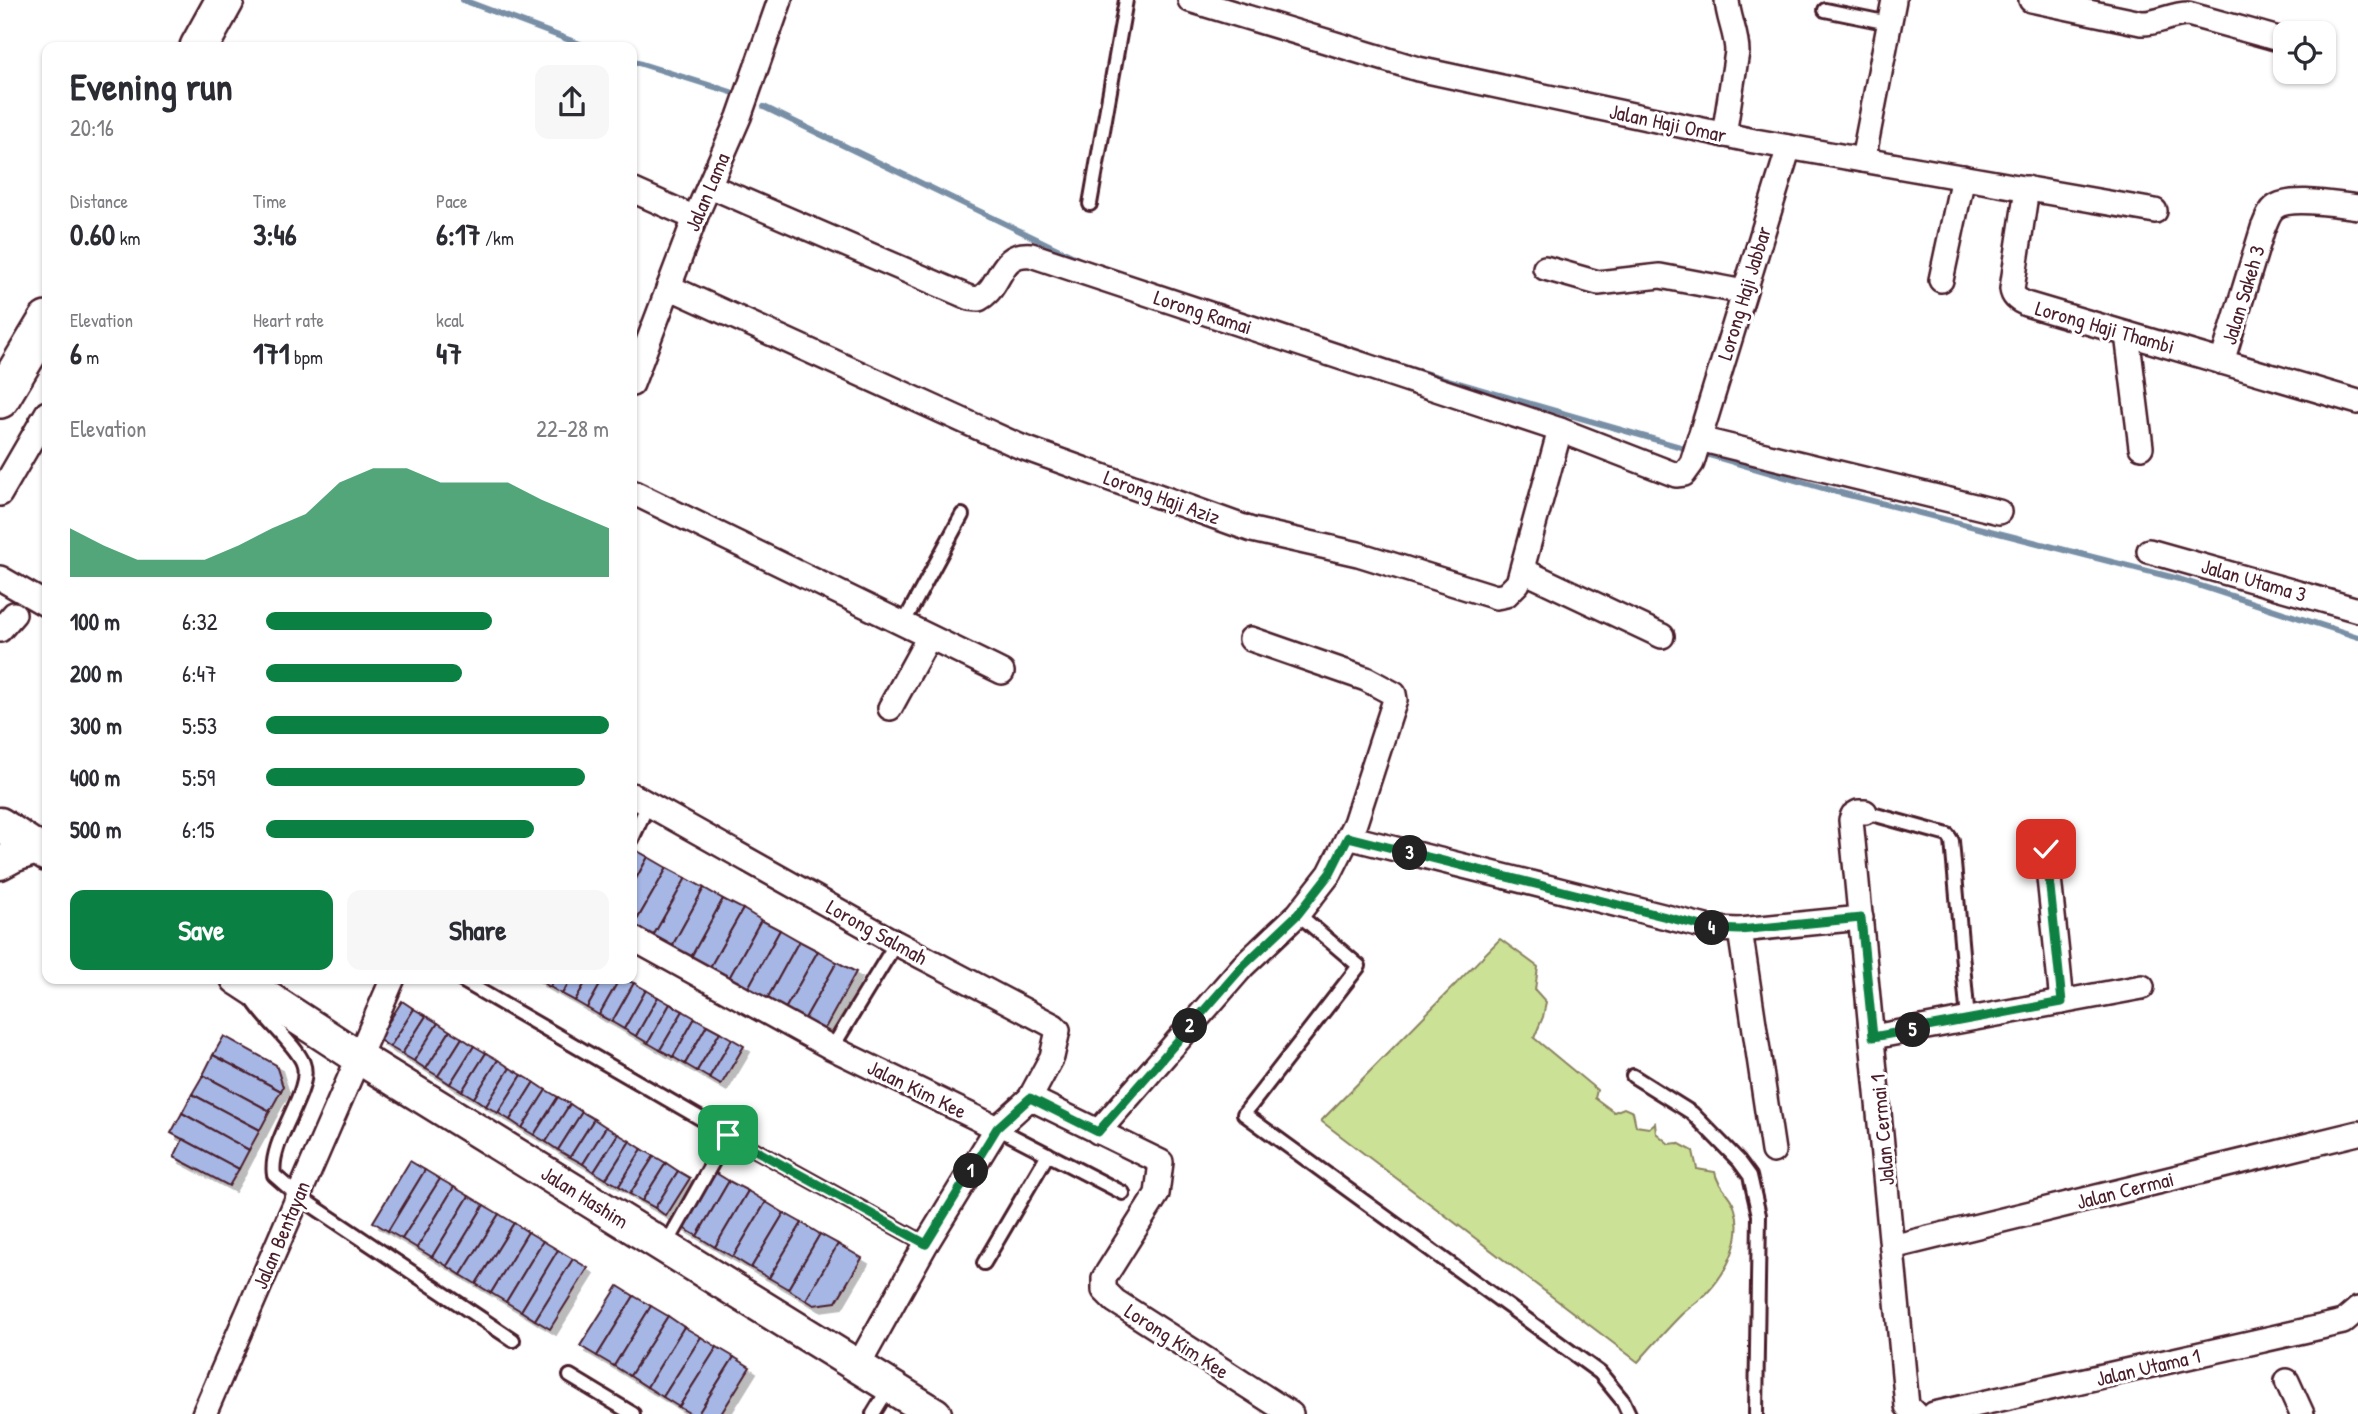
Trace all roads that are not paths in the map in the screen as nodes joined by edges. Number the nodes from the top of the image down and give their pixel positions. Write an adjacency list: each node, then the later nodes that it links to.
1 (225, 0): 12 (main road)
2 (780, 0): 17 (street, Jalan Lama)
3 (1126, 0): 20 (lane)
4 (1190, 0): 13 (street, Jalan Haji Omar)
5 (1727, 0): 13 (street)
6 (1894, 0): 10 (street)
7 (2031, 0): 8 (street)
8 (2102, 6): 11 (street)
9 (1825, 10): 10 (lane)
10 (1889, 23): 15 (street)
11 (2273, 37)
12 (202, 42)
13 (1724, 135): 14 (street, Jalan Haji Omar)
14 (1789, 147): 15 (street, Jalan Haji Omar); 27 (street, Lorong Haji Jabbar)
15 (1863, 160): 16 (street, Jalan Haji Omar)
16 (1963, 177): 18 (street, Jalan Haji Omar); 25 (street)
17 (710, 186): 23 (street, Jalan Lama); 35 (street, Lorong Ramai)
18 (2026, 188): 22 (street, Jalan Haji Omar); 29 (street, Lorong Haji Thambi)
19 (637, 192): 23 (street)
20 (1090, 204)
21 (2358, 207): 30 (street, Jalan Sakeh 3)
22 (2155, 211)
23 (695, 218): 26 (street, Jalan Lama)
24 (1545, 268): 27 (street)
25 (1941, 280)
26 (669, 287): 31 (street, Jalan Lama); 43 (street, Lorong Haji Aziz)
27 (1744, 292): 37 (street, Lorong Haji Jabbar)
28 (42, 332): 32 (main road)
29 (2127, 334): 30 (street, Lorong Haji Thambi); 36 (street)
30 (2222, 362): 33 (street)
31 (637, 369)
32 (3, 388)
33 (2358, 402)
34 (42, 422): 38 (street)
35 (1560, 430): 37 (street, Lorong Ramai); 43 (street, Lorong Haji Aziz)
36 (2141, 447)
37 (1696, 451): 40 (street)
38 (0, 494)
39 (637, 494): 47 (street)
40 (1999, 512)
41 (962, 515): 47 (lane)
42 (2150, 551): 46 (street, Jalan Utama 3)
43 (1522, 570): 48 (street)
44 (0, 578): 45 (street)
45 (42, 602)
46 (2358, 610)
47 (902, 624): 49 (street)
48 (1662, 636)
49 (929, 637): 51 (street); 52 (street)
50 (1251, 639): 56 (street)
51 (1002, 673)
52 (890, 708)
53 (640, 799): 64 (street, Lorong Salmah)
54 (1865, 812): 61 (street, Jalan Cermai 1); 71 (lane)
55 (0, 824): 58 (street)
56 (1348, 837): 60 (street); 62 (street)
57 (2046, 849): 70 (street)
58 (42, 851): 59 (street)
59 (0, 863)
60 (1298, 914): 78 (street); 101 (lane)
61 (1861, 918): 62 (street); 72 (street, Jalan Cermai 1)
62 (1740, 930): 81 (street)
63 (637, 941): 73 (street, Jalan Kim Kee)
64 (896, 943): 73 (lane); 76 (street, Lorong Salmah)
65 (243, 984): 84 (lane)
66 (246, 984): 74 (street, Jalan Hashim)
67 (390, 984): 74 (street)
68 (468, 984): 80 (lane)
69 (2142, 987): 70 (street)
70 (2062, 1002): 71 (street)
71 (1968, 1020): 72 (street)
72 (1873, 1037): 87 (street, Jalan Cermai 1)
73 (832, 1048): 77 (street, Jalan Kim Kee)
74 (358, 1057): 84 (street, Jalan Bentayan); 86 (street, Jalan Hashim)
75 (1633, 1076): 102 (lane)
76 (1030, 1098): 77 (street); 78 (street)
77 (997, 1128): 82 (lane); 85 (street)
78 (1098, 1132): 100 (street, Lorong Kim Kee)
79 (2358, 1133): 87 (street, Jalan Cermai)
80 (728, 1135): 85 (lane); 86 (lane)
81 (1773, 1151)
82 (1048, 1154): 83 (lane); 88 (lane)
83 (1123, 1193)
84 (298, 1196): 90 (lane); 96 (street, Jalan Bentayan)
85 (926, 1244): 91 (street)
86 (665, 1247): 91 (street, Jalan Hashim)
87 (1892, 1247): 103 (street, Jalan Cermai 1)
88 (984, 1262)
89 (2358, 1309): 95 (street, Jalan Utama 1)
90 (513, 1340)
91 (858, 1366): 94 (street, Jalan Hashim)
92 (570, 1376): 97 (lane)
93 (2287, 1381): 105 (street)
94 (890, 1386): 98 (lane); 99 (street, Jalan Hashim)
95 (1997, 1407): 104 (street, Jalan Utama 1)
96 (204, 1414)
97 (633, 1414)
98 (873, 1414)
99 (936, 1414)
100 (1291, 1414)
101 (1629, 1414)
102 (1756, 1414)
103 (1915, 1414)
104 (1934, 1414)
105 (2302, 1414)

